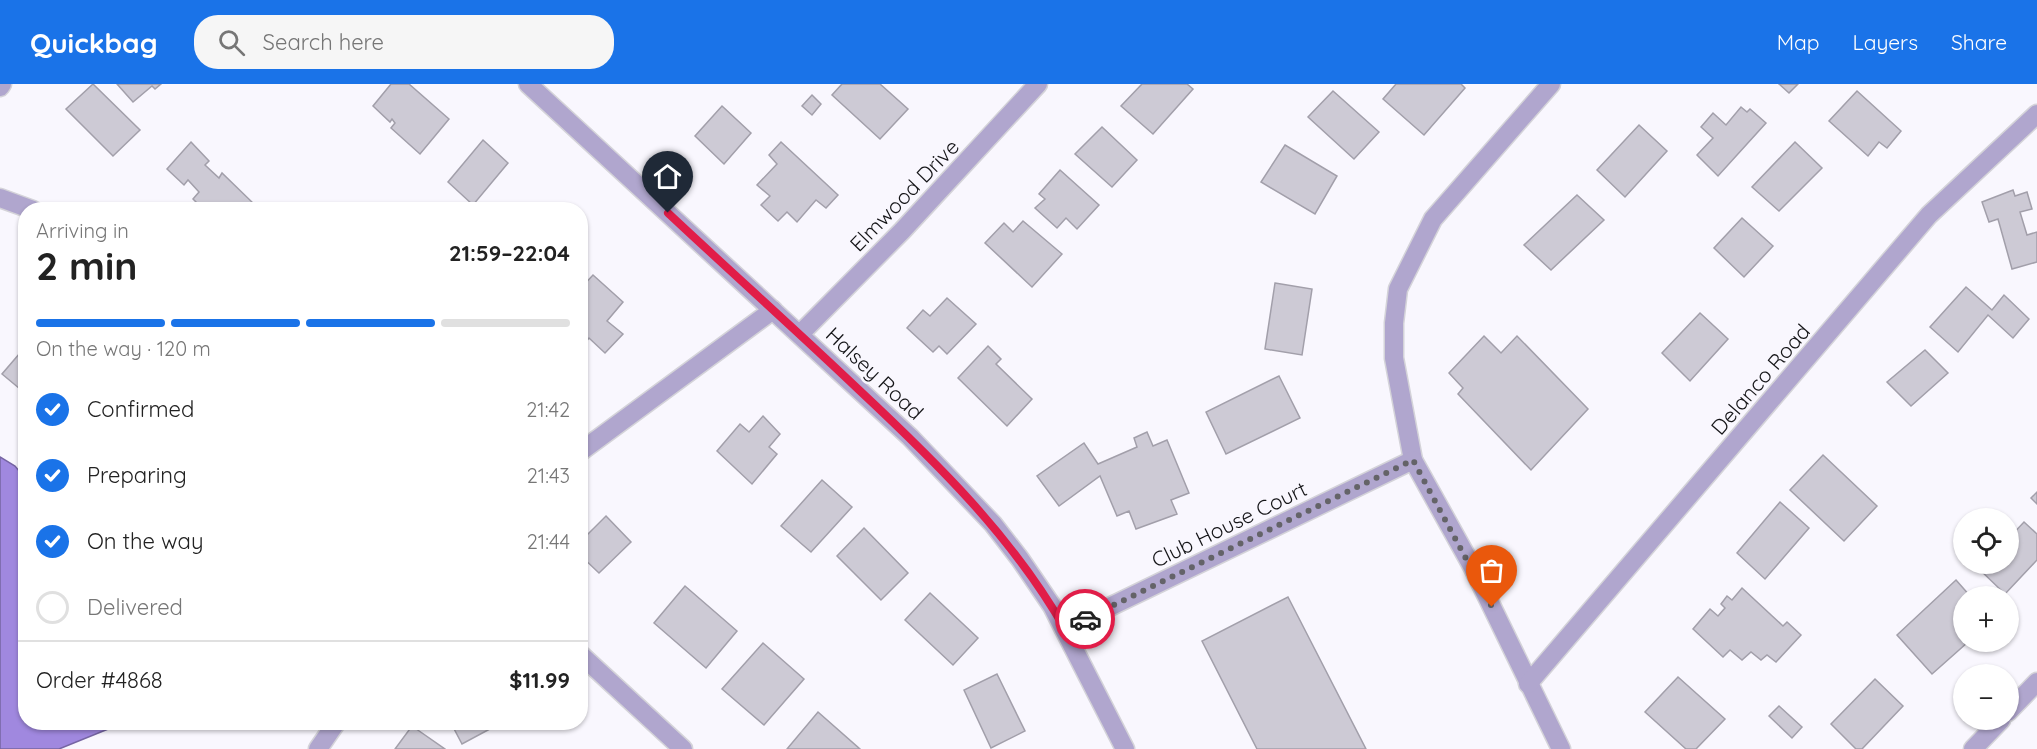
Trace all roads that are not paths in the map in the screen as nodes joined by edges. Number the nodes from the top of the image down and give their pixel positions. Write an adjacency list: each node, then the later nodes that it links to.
1 (528, 84): 7 (street, Halsey Road)
2 (1038, 84): 8 (street, Elmwood Drive)
3 (1551, 84): 10 (street)
4 (2037, 114): 14 (street, Delanco Road)
5 (0, 198): 6 (street)
6 (18, 205)
7 (773, 310): 8 (street, Halsey Road); 9 (street)
8 (800, 334): 11 (street, Halsey Road)
9 (588, 446)
10 (1413, 460): 11 (street, Club House Court); 14 (street)
11 (1065, 629): 18 (street, Halsey Road)
12 (588, 661): 20 (street)
13 (2037, 682): 15 (street)
14 (1528, 684): 23 (street)
15 (2019, 701)
16 (331, 730): 19 (street)
17 (1991, 730): 24 (street)
18 (1116, 731): 21 (street); 22 (street, Halsey Road)
19 (318, 749)
20 (683, 749)
21 (1108, 749)
22 (1125, 749)
23 (1561, 749)
24 (1973, 749)

